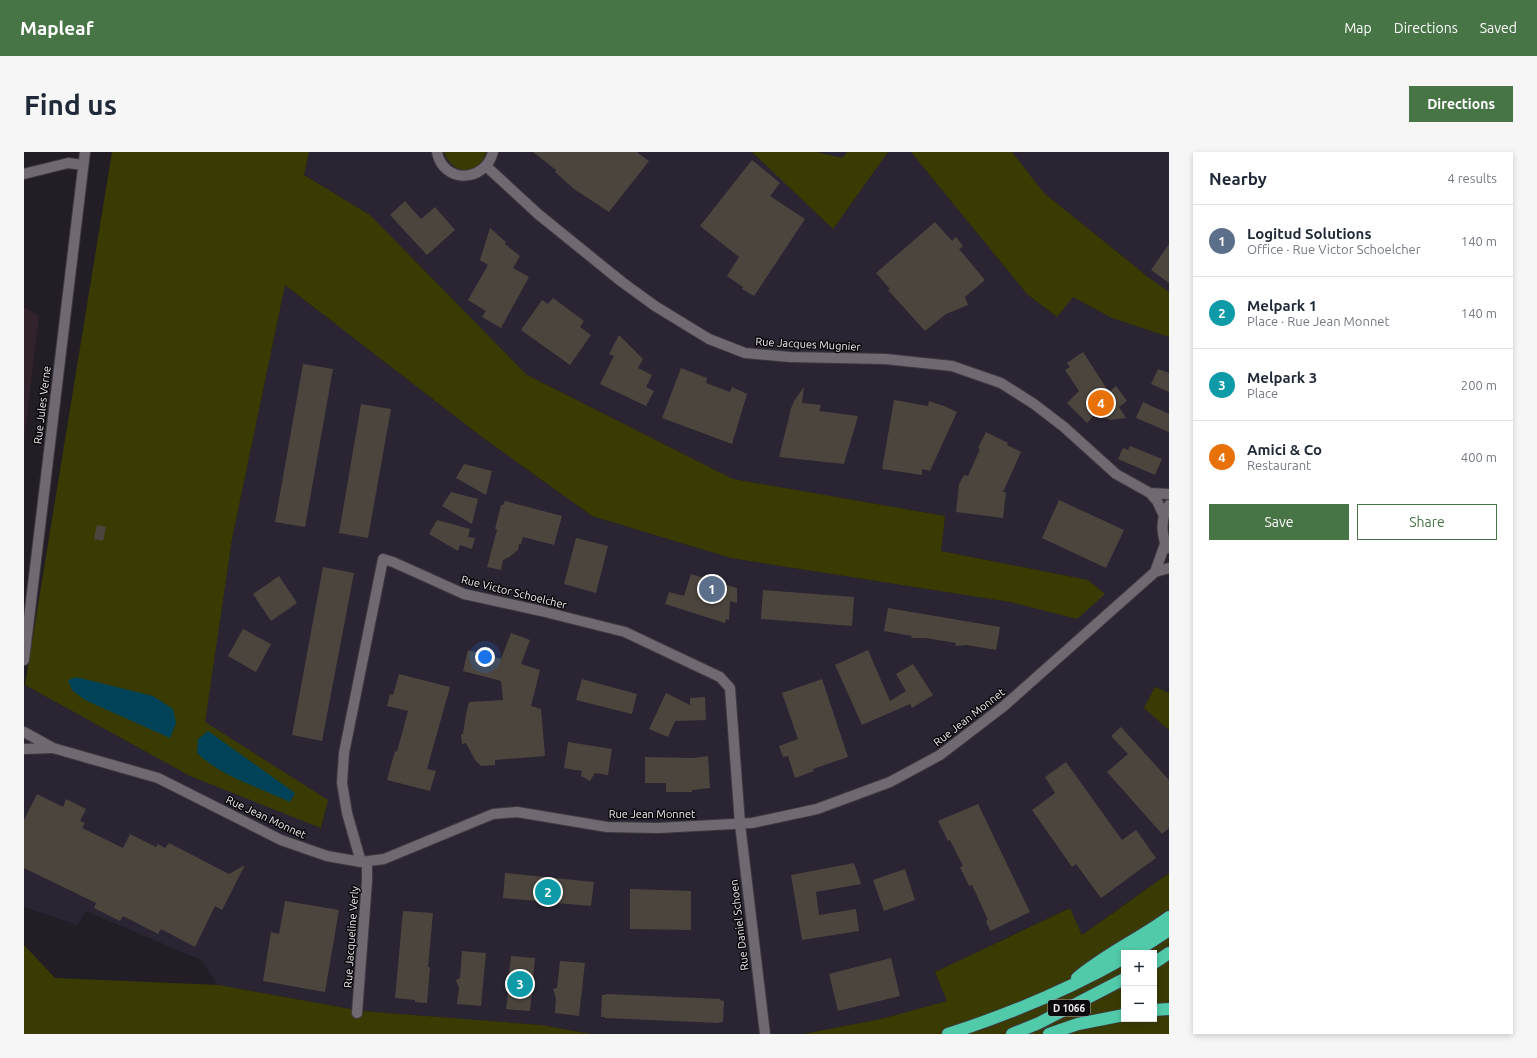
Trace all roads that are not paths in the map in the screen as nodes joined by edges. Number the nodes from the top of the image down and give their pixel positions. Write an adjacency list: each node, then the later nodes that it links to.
1 (85, 152): 4 (street, Rue Jules Verne)
2 (437, 152): 5 (street)
3 (493, 152): 5 (street)
4 (83, 165): 6 (street); 14 (street, Rue Jules Verne)
5 (486, 166): 7 (street, Rue Jacques Mugnier)
6 (24, 174)
7 (1150, 493): 8 (street, Rue Jacques Mugnier); 10 (street, Rue Jacques Mugnier)
8 (1169, 494)
9 (1169, 505): 10 (street)
10 (1164, 516): 11 (street)
11 (1167, 548): 13 (street, Rue Jean Monnet)
12 (1169, 568): 13 (street, Rue Jean Monnet)
13 (1154, 572): 18 (street, Rue Jean Monnet)
14 (24, 660)
15 (24, 732): 16 (street, Rue Jean Monnet)
16 (53, 748): 17 (street, Rue Jean Monnet); 19 (street, Rue Jean Monnet)
17 (24, 749)
18 (740, 824): 19 (street, Rue Jean Monnet); 19 (street, Rue Victor Schoelcher); 32 (street, Rue Daniel Schoen)
19 (364, 862): 30 (street, Rue Jacqueline Verly)
20 (1169, 917): 27 (highway)
21 (1169, 930): 22 (highway)
22 (1139, 950)
23 (1169, 953): 25 (highway)
24 (1121, 960): 27 (highway, D 1066)
25 (1157, 960)
26 (1121, 982): 34 (highway, D 1066)
27 (1063, 991): 33 (highway, D 1066)
28 (1169, 1009): 29 (highway)
29 (1157, 1010)
30 (357, 1013)
31 (1121, 1016): 35 (highway)
32 (764, 1034)
33 (948, 1034)
34 (1012, 1034)
35 (1049, 1034)

